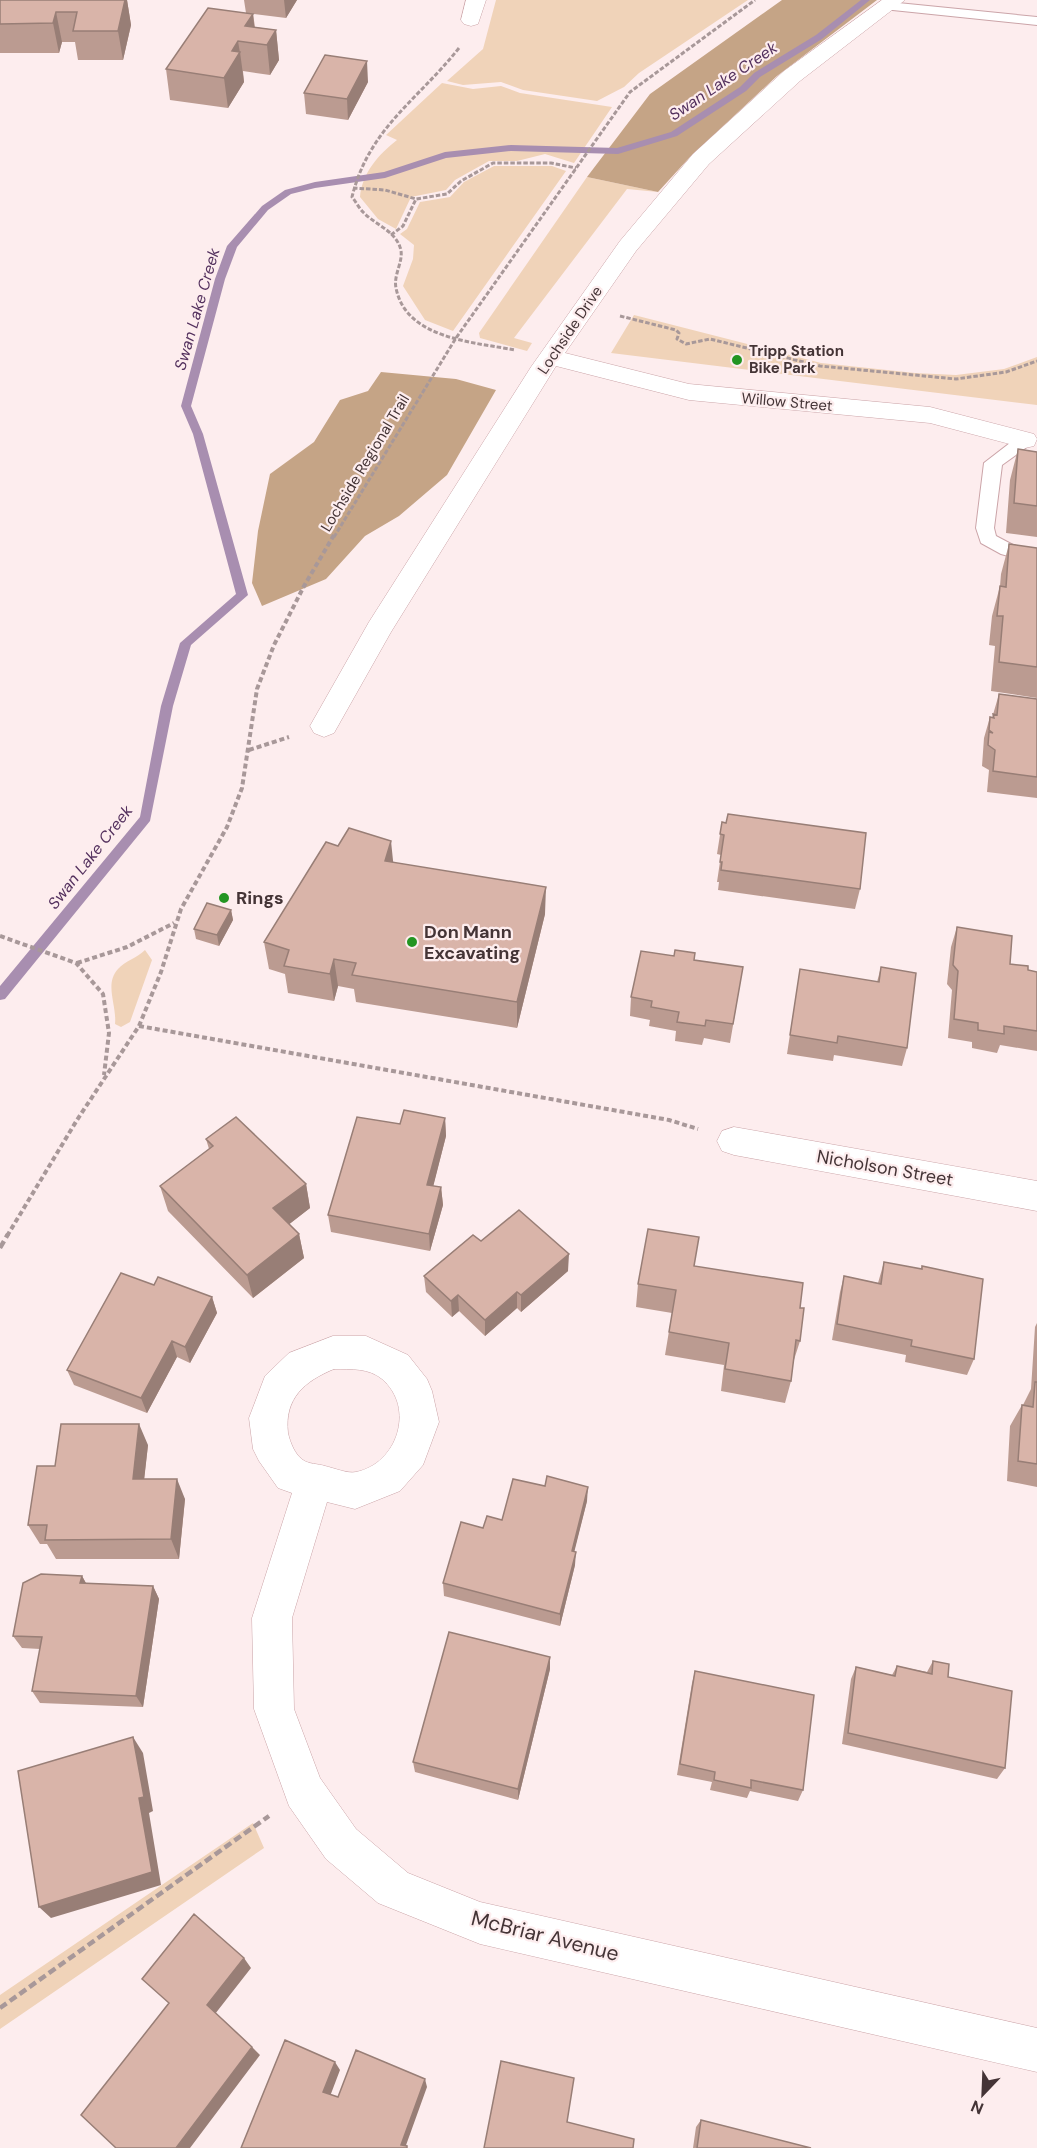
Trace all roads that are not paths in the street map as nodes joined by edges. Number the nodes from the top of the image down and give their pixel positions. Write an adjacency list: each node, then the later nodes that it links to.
1 (476, 0): 3 (street)
2 (891, 3): 4 (lane); 5 (street, Lochside Drive)
3 (471, 20)
4 (1037, 21)
5 (551, 357): 6 (street, Willow Street); 8 (street, Lochside Drive)
6 (1025, 440): 7 (lane)
7 (1037, 558)
8 (324, 726)
9 (734, 1141): 10 (street, Nicholson Street)
10 (1037, 1196)
11 (314, 1482): 12 (street, McBriar Avenue)
12 (1037, 2050)

